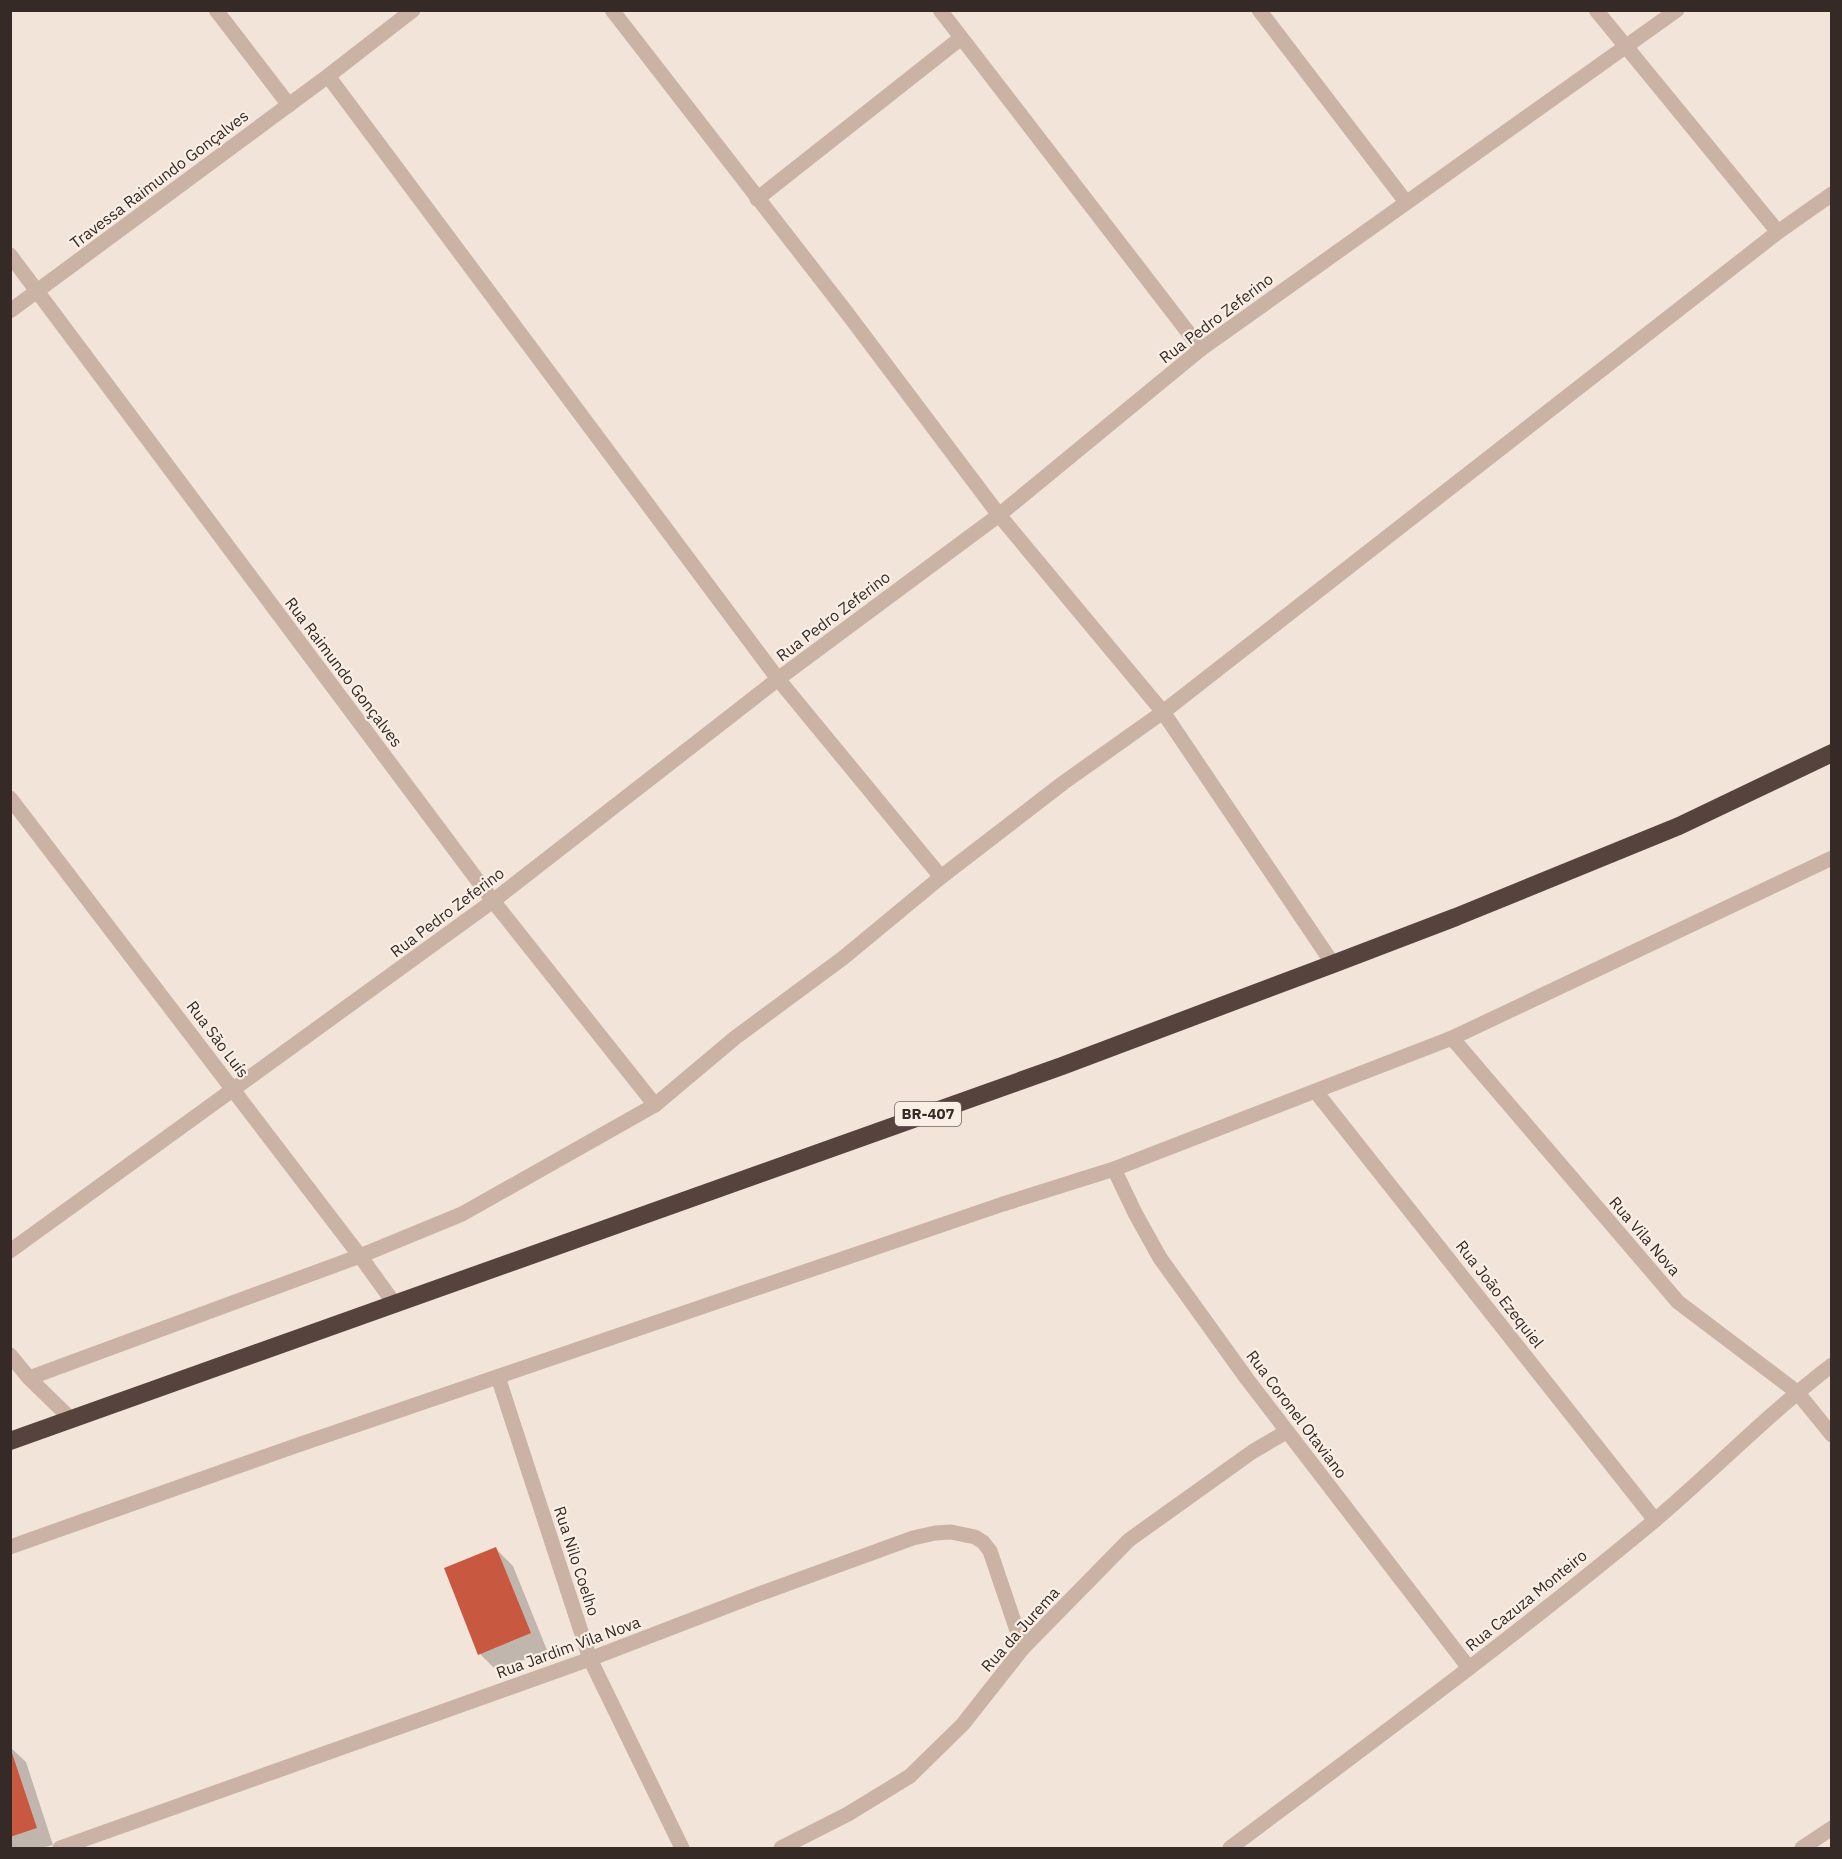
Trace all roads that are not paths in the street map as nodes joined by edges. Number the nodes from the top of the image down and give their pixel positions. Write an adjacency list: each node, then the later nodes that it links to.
1 (216, 10): 11 (street)
2 (413, 10): 10 (street, Travessa Raimundo Gonçalves)
3 (612, 10): 13 (street)
4 (940, 10): 8 (street)
5 (1259, 10): 14 (street)
6 (1596, 10): 9 (street)
7 (1677, 10): 9 (street, Rua Pedro Zeferino)
8 (961, 38): 13 (street); 19 (street)
9 (1626, 48): 14 (street, Rua Pedro Zeferino); 15 (street)
10 (328, 76): 11 (street, Travessa Raimundo Gonçalves); 21 (street)
11 (289, 105): 17 (street, Travessa Raimundo Gonçalves)
12 (1832, 194): 15 (street)
13 (757, 199): 20 (street)
14 (1406, 202): 19 (street, Rua Pedro Zeferino)
15 (1778, 232): 22 (street)
16 (10, 255): 17 (street, Rua Raimundo Gonçalves)
17 (38, 291): 18 (street, Travessa Raimundo Gonçalves); 27 (street, Rua Raimundo Gonçalves)
18 (10, 310)
19 (1201, 350): 20 (street, Rua Pedro Zeferino)
20 (999, 515): 21 (street, Rua Pedro Zeferino); 22 (street)
21 (778, 679): 26 (street); 27 (street, Rua Pedro Zeferino)
22 (1163, 712): 26 (street); 28 (street)
23 (1832, 753): 28 (highway, BR-407)
24 (10, 798): 30 (street, Rua São Luís)
25 (1832, 858): 29 (street)
26 (941, 878): 32 (street)
27 (493, 901): 30 (street, Rua Pedro Zeferino); 32 (street, Rua Raimundo Gonçalves)
28 (1333, 964): 36 (highway, BR-407)
29 (1452, 1038): 31 (street); 41 (street, Rua Vila Nova)
30 (234, 1090): 34 (street, Rua Pedro Zeferino); 35 (street, Rua São Luís)
31 (1316, 1092): 33 (street); 46 (street, Rua João Ezequiel)
32 (655, 1105): 35 (street)
33 (1114, 1169): 39 (street); 43 (street, Rua Coronel Otaviano)
34 (10, 1251)
35 (360, 1256): 36 (street, Rua São Luís); 40 (street)
36 (394, 1304): 42 (highway, BR-407)
37 (10, 1355): 40 (street)
38 (1832, 1365): 41 (street, Rua Cazuza Monteiro)
39 (498, 1377): 47 (street); 49 (street, Rua Nilo Coelho)
40 (29, 1378): 42 (street)
41 (1797, 1392): 44 (street, Rua Vila Nova); 46 (street, Rua Cazuza Monteiro)
42 (72, 1420): 45 (highway, BR-407)
43 (1286, 1432): 48 (street, Rua da Jurema); 50 (street, Rua Coronel Otaviano)
44 (1832, 1435)
45 (10, 1441)
46 (1655, 1520): 50 (street, Rua Cazuza Monteiro)
47 (10, 1547)
48 (1023, 1648): 49 (street, Rua Jardim Vila Nova); 54 (street, Rua da Jurema)
49 (590, 1659): 52 (street, Rua Jardim Vila Nova); 53 (street, Rua Nilo Coelho)
50 (1469, 1668): 55 (street, Rua Cazuza Monteiro)
51 (1832, 1828): 56 (street)
52 (60, 1848)
53 (682, 1848)
54 (781, 1848)
55 (1230, 1848)
56 (1802, 1848)

